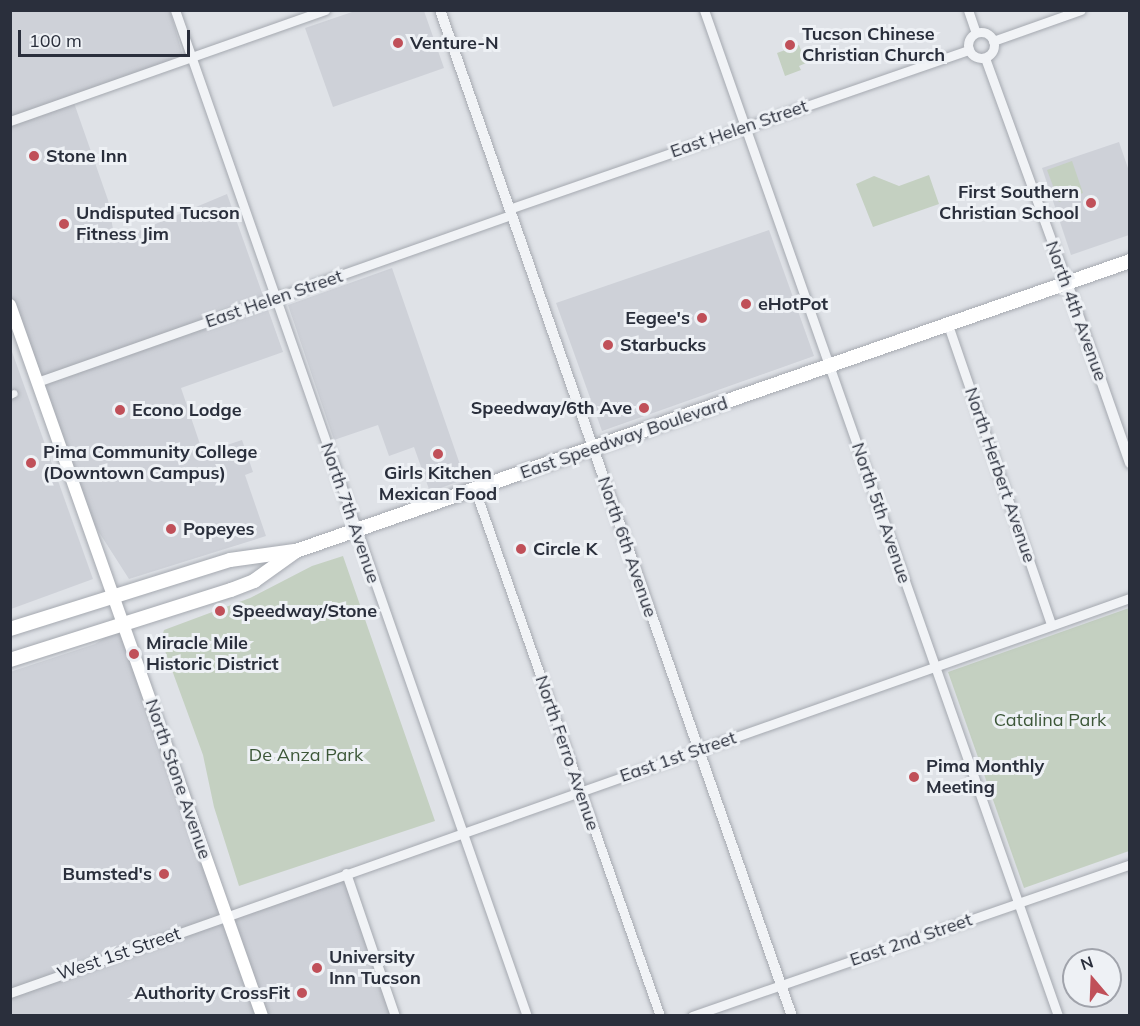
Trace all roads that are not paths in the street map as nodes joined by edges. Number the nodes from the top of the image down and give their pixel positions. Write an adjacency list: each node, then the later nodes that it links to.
1 (174, 10): 10 (street, North 7th Avenue)
2 (325, 10): 10 (street)
3 (440, 10): 14 (street, North 6th Avenue)
4 (704, 10): 13 (street, North 5th Avenue)
5 (968, 10): 7 (street)
6 (1081, 10): 8 (street)
7 (976, 33): 8 (street); 9 (street)
8 (993, 41): 11 (street)
9 (969, 50): 11 (street); 13 (street, East Helen Street)
10 (190, 58): 12 (street); 17 (street, North 7th Avenue)
11 (985, 58): 16 (street, North 4th Avenue)
12 (10, 121)
13 (745, 127): 14 (street, East Helen Street); 20 (street, North 5th Avenue)
14 (510, 212): 17 (street, East Helen Street); 22 (street, North 6th Avenue)
15 (1130, 261): 16 (main road, East Speedway Boulevard)
16 (1067, 283): 19 (main road, East Speedway Boulevard); 23 (street, North 4th Avenue)
17 (275, 299): 21 (street, East Helen Street); 25 (street, North 7th Avenue)
18 (10, 305): 21 (main road, North Stone Avenue)
19 (948, 326): 20 (main road, East Speedway Boulevard); 29 (street, North Herbert Avenue)
20 (829, 366): 22 (main road, East Speedway Boulevard); 33 (street, North 5th Avenue)
21 (37, 382): 27 (main road, North Stone Avenue)
22 (593, 449): 24 (main road, East Speedway Boulevard); 34 (street, North 6th Avenue)
23 (1130, 463)
24 (475, 490): 25 (main road, East Speedway Boulevard); 35 (street, North Ferro Avenue)
25 (357, 532): 26 (main road, East Speedway Boulevard); 36 (street, North 7th Avenue)
26 (296, 551): 27 (main road); 30 (main road, East Speedway Boulevard)
27 (113, 596): 30 (main road, North Stone Avenue); 31 (main road)
28 (1130, 598): 29 (street, East 1st Street)
29 (1052, 624): 33 (street, East 1st Street)
30 (124, 625): 32 (main road, East Speedway Boulevard); 40 (main road, North Stone Avenue)
31 (10, 629)
32 (10, 660)
33 (935, 668): 34 (street, East 1st Street); 39 (street, North 5th Avenue)
34 (699, 750): 35 (street, East 1st Street); 41 (street, North 6th Avenue)
35 (580, 791): 36 (street, East 1st Street); 46 (street, North Ferro Avenue)
36 (463, 832): 38 (street, East 1st Street); 45 (street, North 7th Avenue)
37 (1130, 864): 39 (street, East 2nd Street)
38 (346, 873): 40 (street, East 1st Street); 44 (street)
39 (1019, 903): 41 (street, East 2nd Street); 49 (street, North 5th Avenue)
40 (227, 916): 42 (street, West 1st Street); 43 (main road, North Stone Avenue)
41 (781, 984): 47 (street, East 2nd Street); 48 (street, North 6th Avenue)
42 (10, 993)
43 (262, 1016)
44 (395, 1016)
45 (527, 1016)
46 (660, 1016)
47 (692, 1016)
48 (792, 1016)
49 (1058, 1016)

